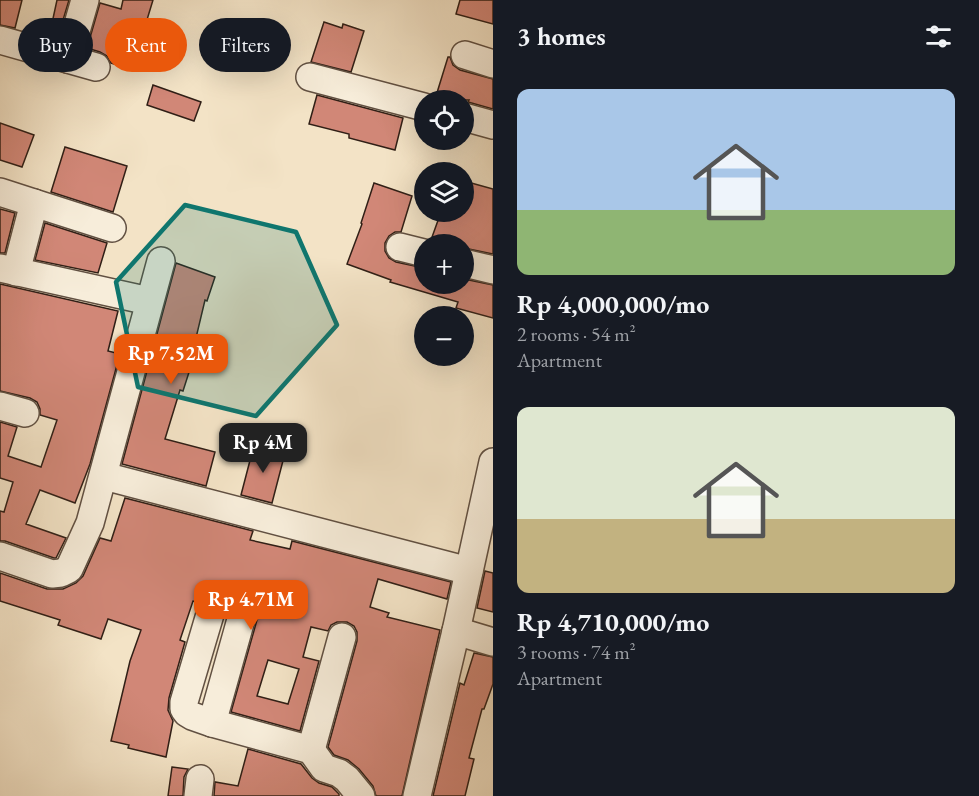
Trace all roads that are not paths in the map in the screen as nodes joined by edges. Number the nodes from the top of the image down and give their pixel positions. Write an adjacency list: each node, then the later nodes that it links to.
1 (85, 0): 2 (street)
2 (80, 18)
3 (0, 40): 4 (street)
4 (18, 45)
5 (465, 55): 6 (street)
6 (493, 64)
7 (93, 66): 8 (street)
8 (96, 67)
9 (310, 77): 10 (street)
10 (414, 104)
11 (474, 120): 12 (street)
12 (493, 125)
13 (0, 192): 14 (street)
14 (34, 204): 15 (street); 18 (street)
15 (112, 228)
16 (161, 261): 20 (street)
17 (474, 265): 19 (street)
18 (8, 270): 20 (street)
19 (493, 270)
20 (149, 301): 22 (street)
21 (493, 462): 23 (street)
22 (104, 476): 24 (street); 25 (street)
23 (487, 515): 25 (street)
24 (0, 556)
25 (469, 571): 28 (street)
26 (211, 611): 31 (street)
27 (242, 616): 31 (street)
28 (456, 631): 30 (street); 34 (street)
29 (342, 637): 32 (street)
30 (493, 642)
31 (212, 723): 32 (street)
32 (311, 750): 33 (street)
33 (362, 796)
34 (417, 796)

